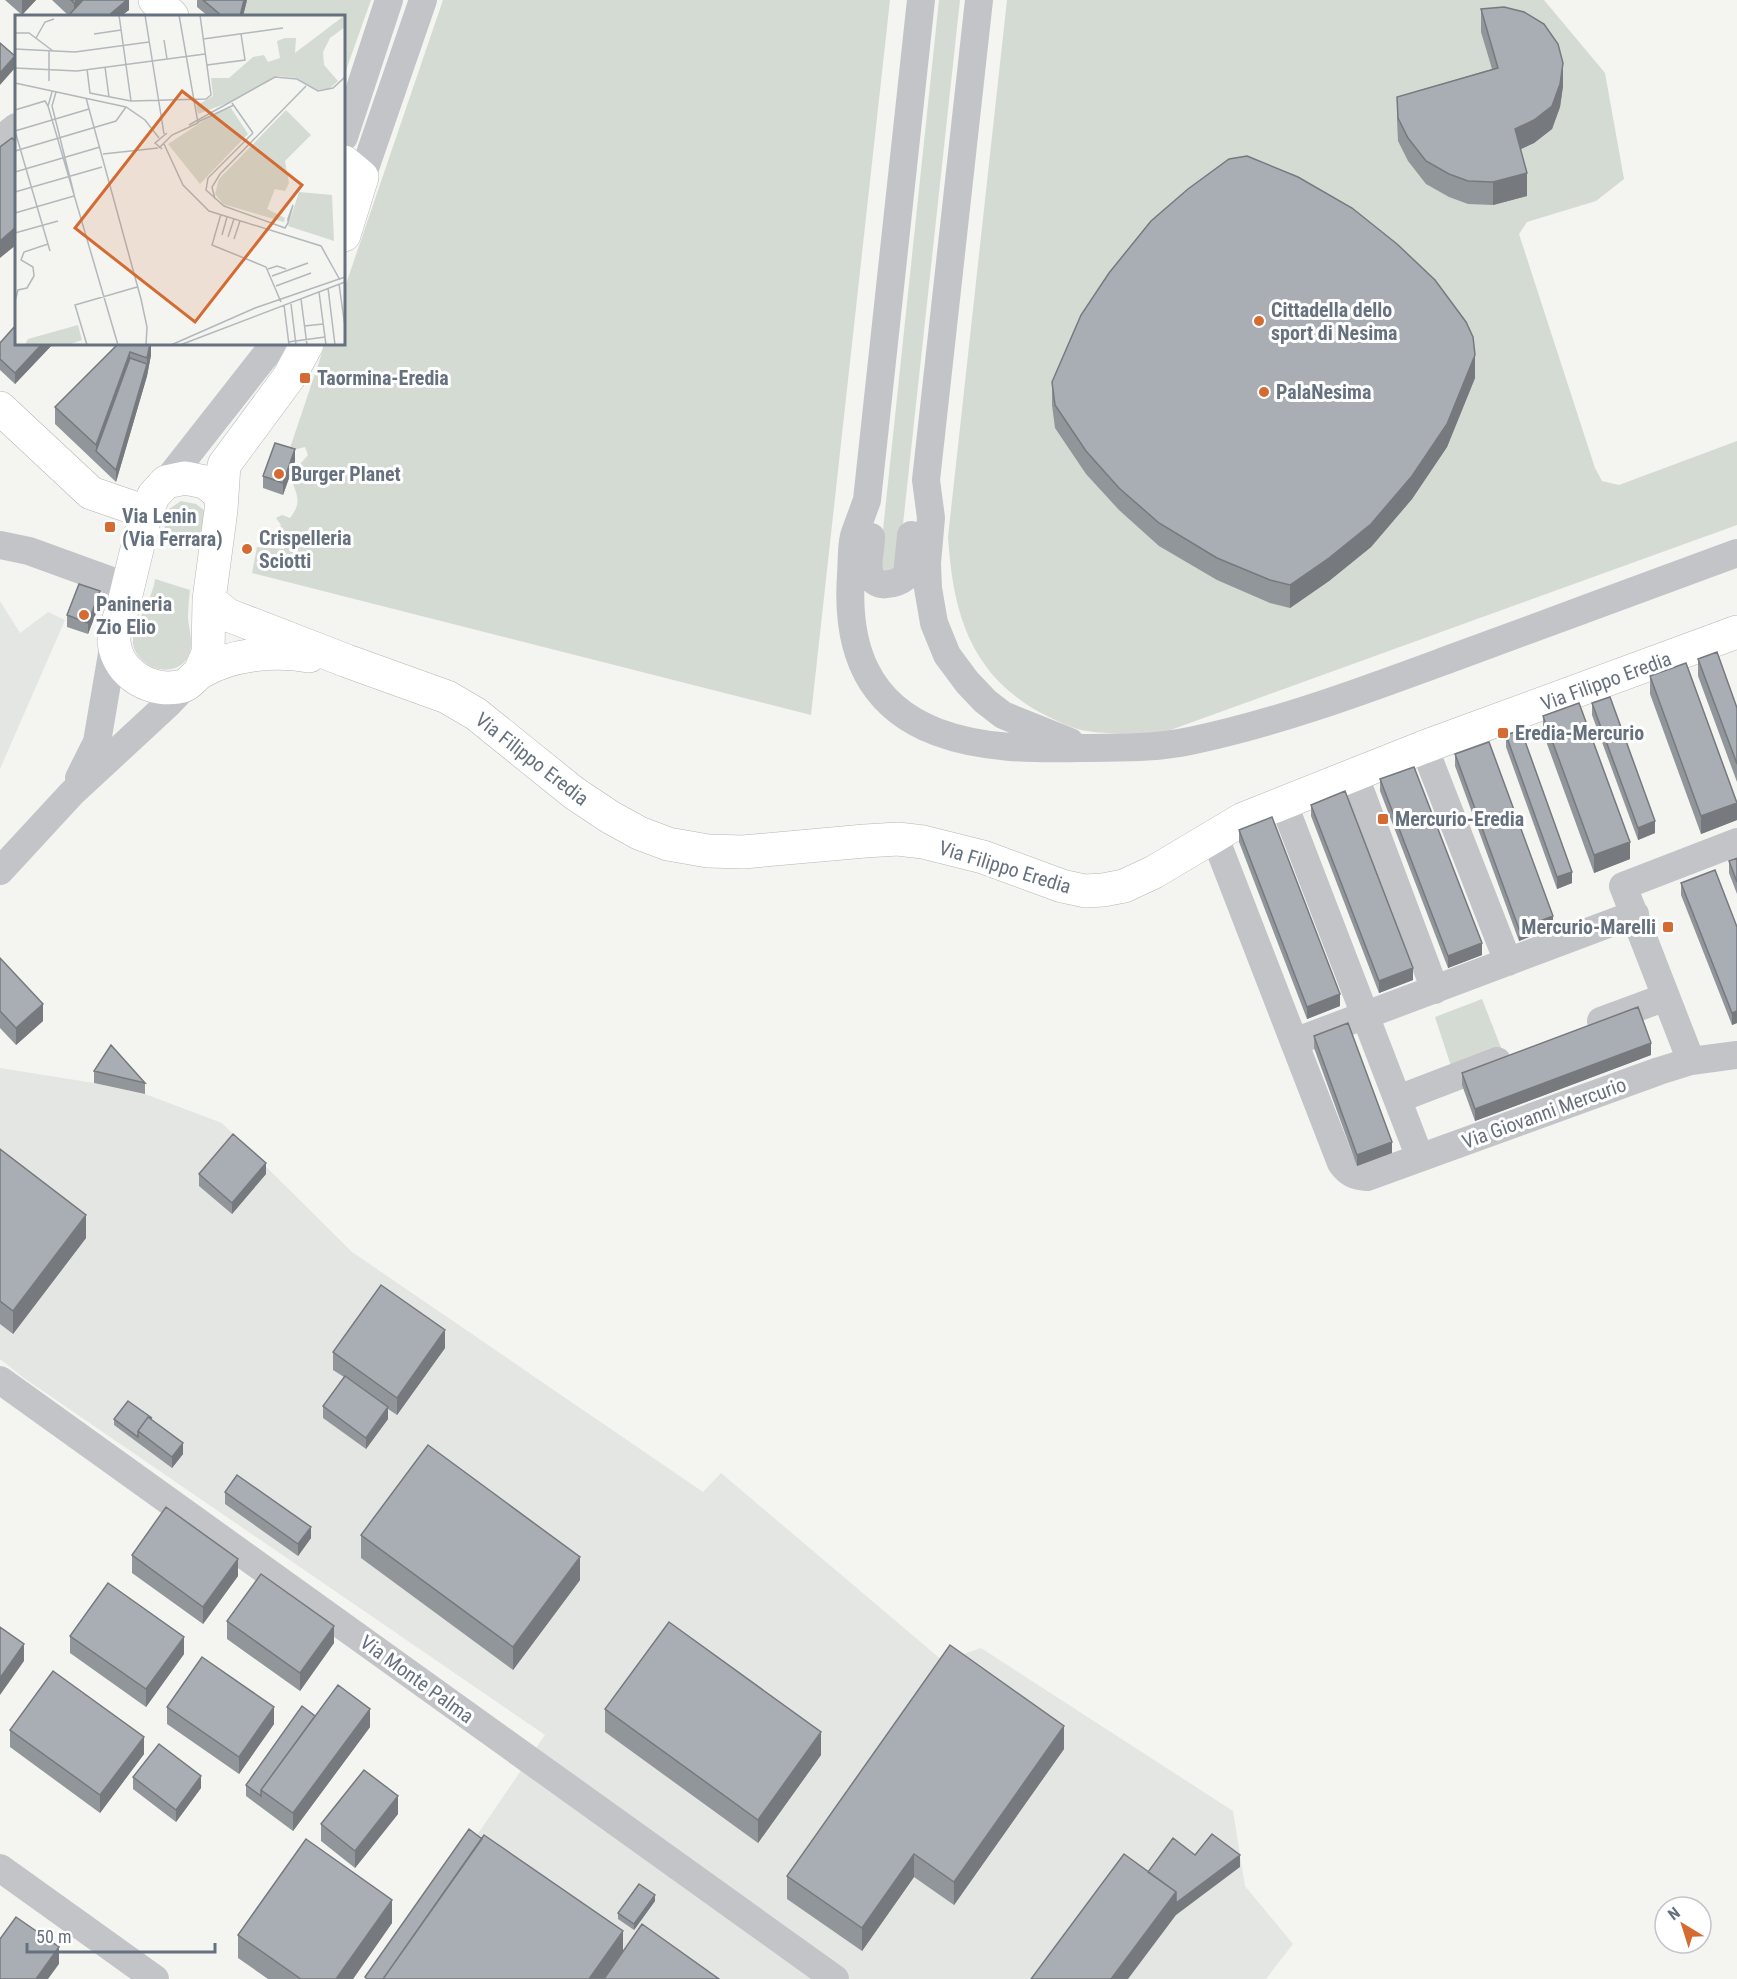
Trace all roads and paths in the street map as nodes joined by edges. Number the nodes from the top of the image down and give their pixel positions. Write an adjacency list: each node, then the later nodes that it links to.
1 (389, 0): 6 (street)
2 (423, 0): 8 (street)
3 (921, 0): 16 (street)
4 (980, 0): 13 (street)
5 (15, 128): 7 (street)
6 (345, 134)
7 (0, 140)
8 (353, 169): 9 (main road)
9 (345, 228)
10 (272, 345): 14 (street)
11 (307, 345): 15 (main road)
12 (0, 408): 17 (main road)
13 (926, 480): 16 (street); 27 (street)
14 (166, 482): 15 (main road); 17 (main road)
15 (221, 495): 21 (main road)
16 (867, 500): 27 (street)
17 (146, 513): 20 (main road)
18 (0, 545): 20 (street)
19 (1737, 553): 27 (street)
20 (128, 587): 23 (main road)
21 (209, 600): 24 (main road); 25 (main road)
22 (1737, 632): 26 (main road, Via Filippo Eredia)
23 (114, 642): 25 (main road); 29 (street)
24 (347, 661): 25 (main road); 31 (main road, Via Filippo Eredia)
25 (192, 679): 29 (street)
26 (1424, 747): 28 (main road, Via Filippo Eredia); 35 (street)
27 (1086, 748)
28 (1354, 774): 30 (main road, Via Filippo Eredia); 36 (street)
29 (72, 793): 33 (street)
30 (1283, 802): 31 (main road, Via Filippo Eredia); 38 (street)
31 (1215, 834): 40 (street)
32 (1737, 842): 34 (street)
33 (0, 871)
34 (1635, 914): 35 (street); 37 (street)
35 (1508, 962): 36 (street)
36 (1435, 990): 38 (street)
37 (1666, 997): 39 (street); 43 (street)
38 (1366, 1016): 40 (street); 44 (street)
39 (1577, 1031)
40 (1294, 1042): 45 (street, Via Giovanni Mercurio)
41 (1521, 1052): 44 (street)
42 (1737, 1055): 43 (street, Via Giovanni Mercurio)
43 (1691, 1061): 45 (street, Via Giovanni Mercurio)
44 (1398, 1099): 45 (street)
45 (1420, 1158)
46 (0, 1380): 49 (street, Via Monte Palma)
47 (0, 1868): 48 (street)
48 (155, 1979)
49 (835, 1979)

